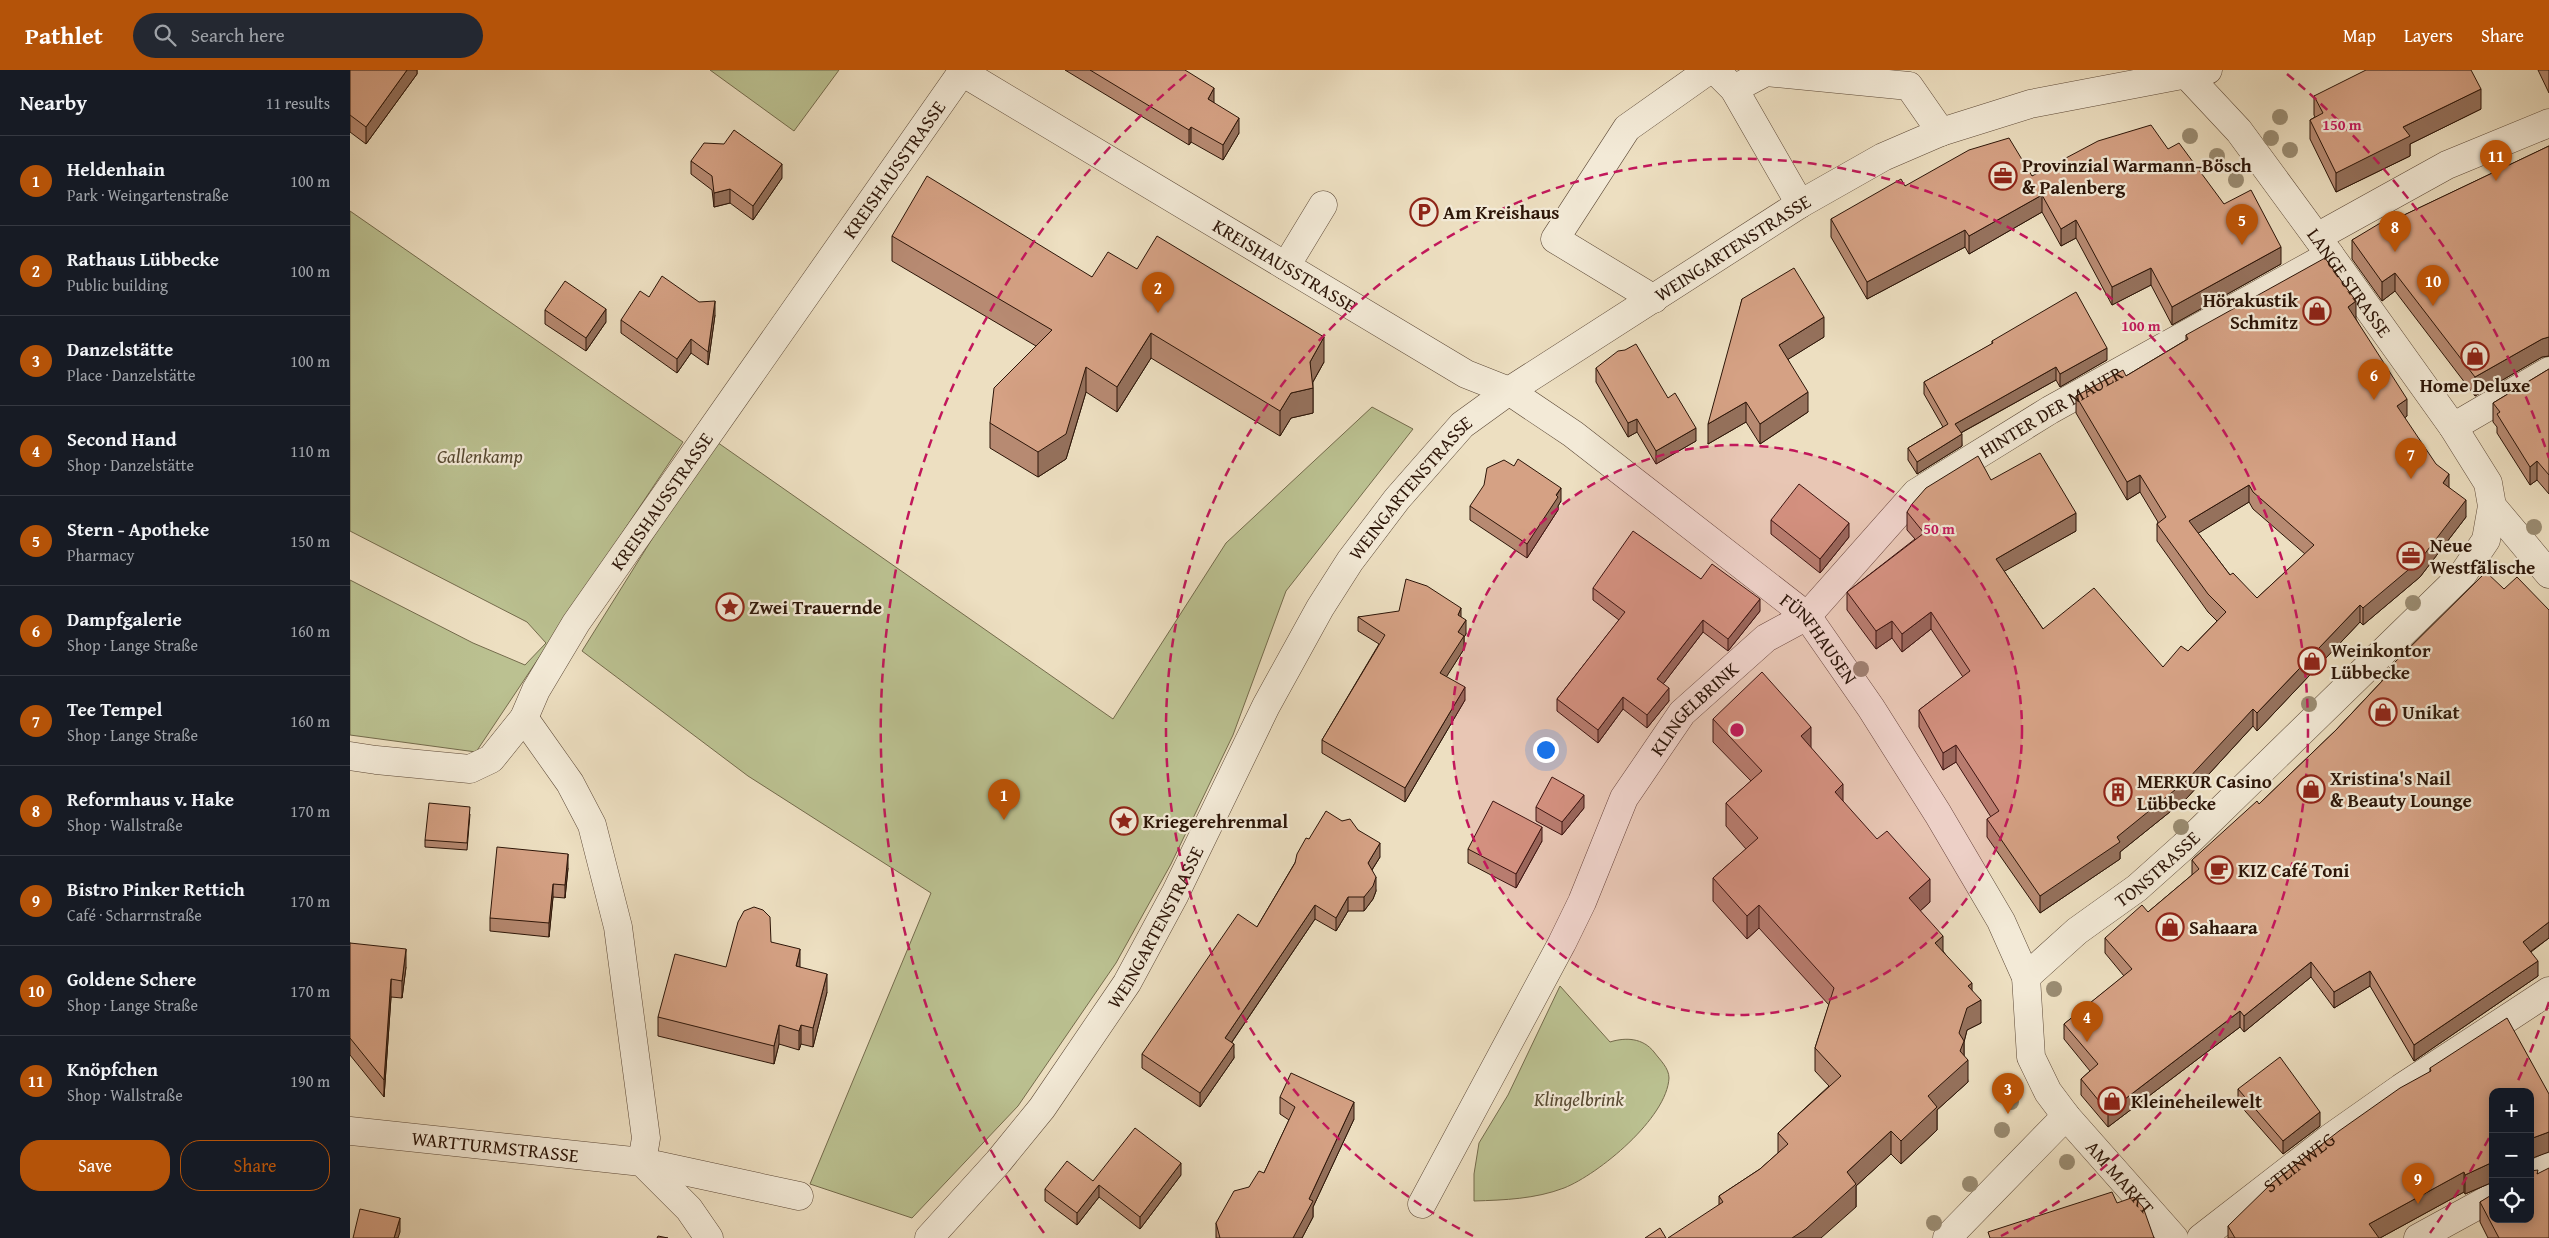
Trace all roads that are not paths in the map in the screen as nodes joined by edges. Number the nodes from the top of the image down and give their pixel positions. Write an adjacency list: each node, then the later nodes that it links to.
1 (1709, 70): 10 (street)
2 (2192, 72): 5 (street, WEINGARTENSTRASSE); 8 (street, LANGE STRASSE)
3 (1725, 79): 5 (street); 6 (street)
4 (2549, 123): 8 (street, HINTER DER MAUER)
5 (1940, 132): 6 (street, WEINGARTENSTRASSE)
6 (1800, 204): 10 (street, WEINGARTENSTRASSE)
7 (1323, 205): 9 (street)
8 (2323, 246): 13 (street, LANGE STRASSE); 16 (street, HINTER DER MAUER)
9 (1286, 266): 12 (street, KREISHAUSSTRASSE); 17 (street, KREISHAUSSTRASSE)
10 (1654, 299): 12 (street, WEINGARTENSTRASSE)
11 (2549, 371): 13 (street)
12 (1509, 391): 16 (street, FÜNFHAUSEN); 30 (street, WEINGARTENSTRASSE)
13 (2453, 427): 14 (street, LANGE STRASSE)
14 (2492, 506): 15 (street, LANGE STRASSE); 19 (street, TONSTRASSE)
15 (2549, 574)
16 (1807, 616): 19 (street, FÜNFHAUSEN); 28 (street, KLINGELBRINK)
17 (524, 718): 18 (street); 23 (street)
18 (350, 756)
19 (2026, 977): 21 (street, AM MARKT)
20 (2547, 997): 33 (street, STEINWEG)
21 (2066, 1116): 31 (street); 32 (street, AM MARKT)
22 (350, 1131): 23 (street, WARTTURMSTRASSE)
23 (642, 1162): 26 (street, WARTTURMSTRASSE); 29 (street)
24 (2549, 1167): 25 (street)
25 (2534, 1174)
26 (799, 1196)
27 (2489, 1199): 34 (street)
28 (1422, 1204)
29 (709, 1238)
30 (929, 1238)
31 (1947, 1238)
32 (2174, 1238)
33 (2201, 1238)
34 (2418, 1238)

